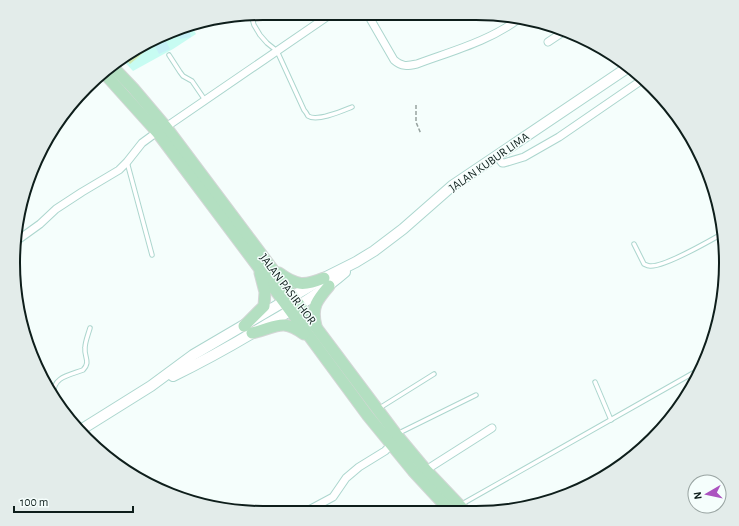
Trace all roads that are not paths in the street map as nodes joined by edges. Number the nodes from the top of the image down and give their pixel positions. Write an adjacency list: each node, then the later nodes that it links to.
1 (322, 20): 7 (street)
2 (371, 20): 4 (street)
3 (253, 21): 7 (lane)
4 (513, 23)
5 (559, 35): 6 (street)
6 (548, 42)
7 (277, 51): 13 (street); 14 (lane)
8 (169, 55): 13 (lane)
9 (115, 70): 15 (main road, JALAN PASIR HOR)
10 (624, 70): 16 (main road, JALAN KUBUR LIMA)
11 (107, 76): 15 (main road, JALAN PASIR HOR)
12 (639, 82): 16 (street)
13 (205, 100): 15 (street)
14 (352, 107)
15 (162, 130): 17 (street); 22 (main road, JALAN PASIR HOR); 23 (main road, JALAN PASIR HOR)
16 (497, 156): 24 (main road, JALAN KUBUR LIMA)
17 (127, 162): 19 (street); 21 (lane)
18 (717, 236): 20 (lane)
19 (22, 237)
20 (634, 244)
21 (152, 255)
22 (259, 268): 25 (main road, JALAN PASIR HOR); 28 (main road)
23 (272, 268): 24 (main road); 25 (main road, JALAN PASIR HOR)
24 (327, 282): 25 (main road, JALAN KUBUR LIMA); 27 (main road)
25 (292, 304): 27 (main road, JALAN PASIR HOR); 28 (main road, JALAN KUBUR LIMA); 29 (main road, JALAN PASIR HOR)
26 (90, 328): 33 (lane)
27 (317, 329): 35 (main road, JALAN PASIR HOR)
28 (248, 330): 29 (main road); 38 (main road, JALAN KUBUR LIMA)
29 (310, 338): 40 (main road, JALAN PASIR HOR)
30 (434, 374): 35 (lane)
31 (692, 374): 36 (lane)
32 (595, 382): 36 (lane)
33 (54, 386)
34 (476, 395): 39 (lane)
35 (377, 409): 39 (main road, JALAN PASIR HOR)
36 (611, 420): 45 (lane)
37 (492, 428): 41 (street)
38 (86, 429)
39 (396, 434): 41 (main road, JALAN PASIR HOR)
40 (391, 445): 42 (street); 43 (main road, JALAN PASIR HOR)
41 (426, 470): 44 (main road, JALAN PASIR HOR)
42 (322, 506)
43 (455, 506)
44 (456, 506)
45 (463, 506)

